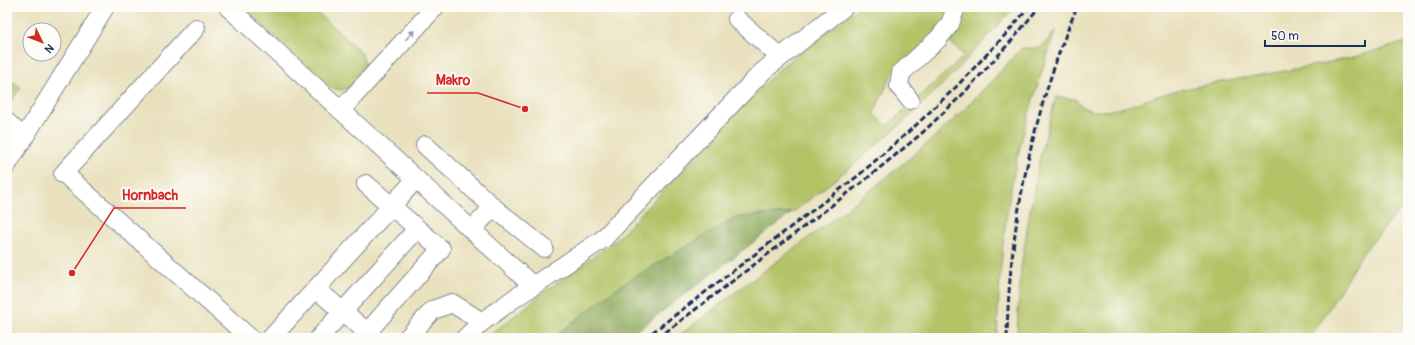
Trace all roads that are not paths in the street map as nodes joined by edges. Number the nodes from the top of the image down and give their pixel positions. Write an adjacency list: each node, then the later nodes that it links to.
1 (105, 7): 12 (street)
2 (228, 7): 10 (street)
3 (435, 7): 10 (street, one-way to 3)
4 (844, 7): 8 (street)
5 (956, 7): 9 (street)
6 (737, 19): 8 (street)
7 (196, 28): 27 (street)
8 (780, 57): 22 (street)
9 (910, 100)
10 (341, 110): 15 (street)
11 (7, 122): 12 (street)
12 (24, 138): 14 (street)
13 (425, 145): 18 (street)
14 (7, 165)
15 (416, 179): 17 (street); 20 (street)
16 (366, 184): 17 (street)
17 (391, 207): 19 (street); 23 (street)
18 (493, 207): 20 (street); 21 (street)
19 (417, 229): 24 (street); 26 (street)
20 (472, 230): 22 (street)
21 (544, 248)
22 (533, 286): 25 (street)
23 (316, 289): 24 (street); 28 (street)
24 (343, 311): 26 (street); 29 (street)
25 (482, 322): 30 (street); 31 (street)
26 (365, 335)
27 (250, 338)
28 (271, 338)
29 (319, 338)
30 (407, 338)
31 (465, 338)

